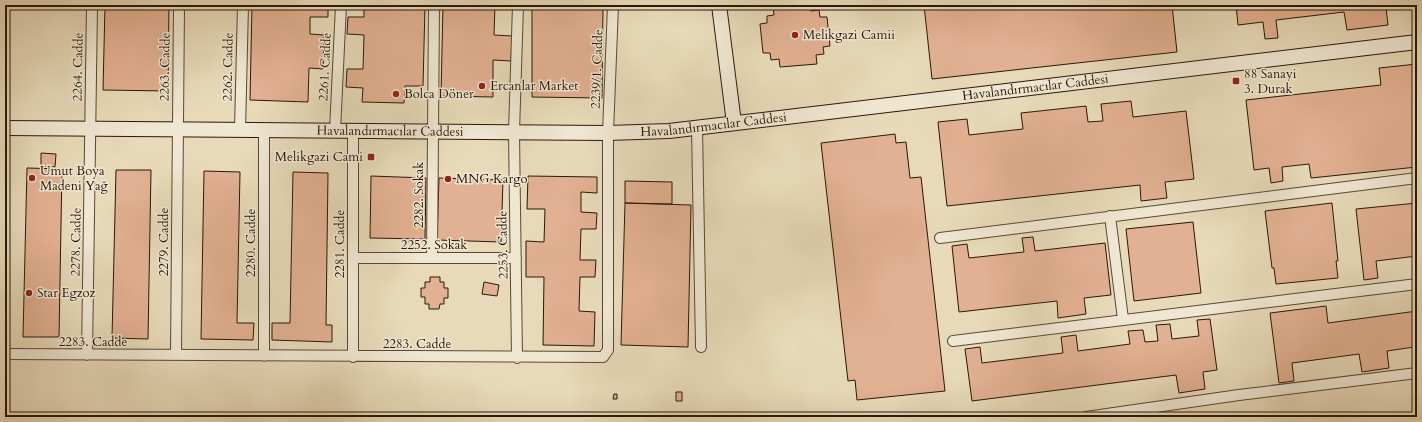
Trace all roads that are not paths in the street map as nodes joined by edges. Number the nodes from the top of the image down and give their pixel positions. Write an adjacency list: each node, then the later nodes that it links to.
1 (92, 5): 13 (street, 2264. Cadde)
2 (179, 5): 14 (street, 2263. Cadde)
3 (243, 5): 15 (street, 2262. Cadde)
4 (341, 5): 17 (street, 2261. Cadde)
5 (434, 5): 19 (street, 2282. Sokak)
6 (518, 5): 20 (street, 2253. Cadde)
7 (613, 5): 21 (street, 2239/1. Cadde)
8 (718, 5): 10 (street)
9 (1417, 42): 10 (street, Havalandırmacılar Caddesi)
10 (734, 123): 12 (street, Havalandırmacılar Caddesi)
11 (5, 128): 13 (street, Havalandırmacılar Caddesi)
12 (697, 128): 21 (street, Havalandırmacılar Caddesi); 31 (street)
13 (90, 129): 14 (street, Havalandırmacılar Caddesi); 33 (street, 2278. Cadde)
14 (178, 130): 15 (street, Havalandırmacılar Caddesi); 34 (street, 2279. Cadde)
15 (240, 130): 16 (street, Havalandırmacılar Caddesi)
16 (264, 130): 17 (street, Havalandırmacılar Caddesi); 35 (street, 2280. Cadde)
17 (335, 131): 18 (street, Havalandırmacılar Caddesi)
18 (353, 131): 19 (street, Havalandırmacılar Caddesi); 25 (street, 2281. Cadde)
19 (432, 131): 20 (street, Havalandırmacılar Caddesi); 26 (street, 2282. Sokak)
20 (514, 132): 21 (street, Havalandırmacılar Caddesi); 27 (street, 2253. Cadde)
21 (608, 133): 37 (street, 2283. Cadde)
22 (1417, 178): 23 (street)
23 (1110, 216): 24 (street); 29 (street)
24 (940, 238)
25 (353, 258): 26 (street, 2252. Sokak); 36 (street, 2281. Cadde)
26 (432, 258): 27 (street, 2252. Sokak)
27 (516, 258): 37 (street, 2253. Cadde)
28 (1417, 284): 29 (street)
29 (1123, 319): 30 (street)
30 (953, 341)
31 (702, 346)
32 (5, 354): 33 (street, 2283. Cadde)
33 (87, 355): 34 (street, 2283. Cadde)
34 (176, 355): 35 (street, 2283. Cadde)
35 (264, 356): 36 (street, 2283. Cadde)
36 (353, 357): 37 (street, 2283. Cadde)
37 (517, 358)
38 (1417, 374): 39 (street)
39 (1086, 417)

